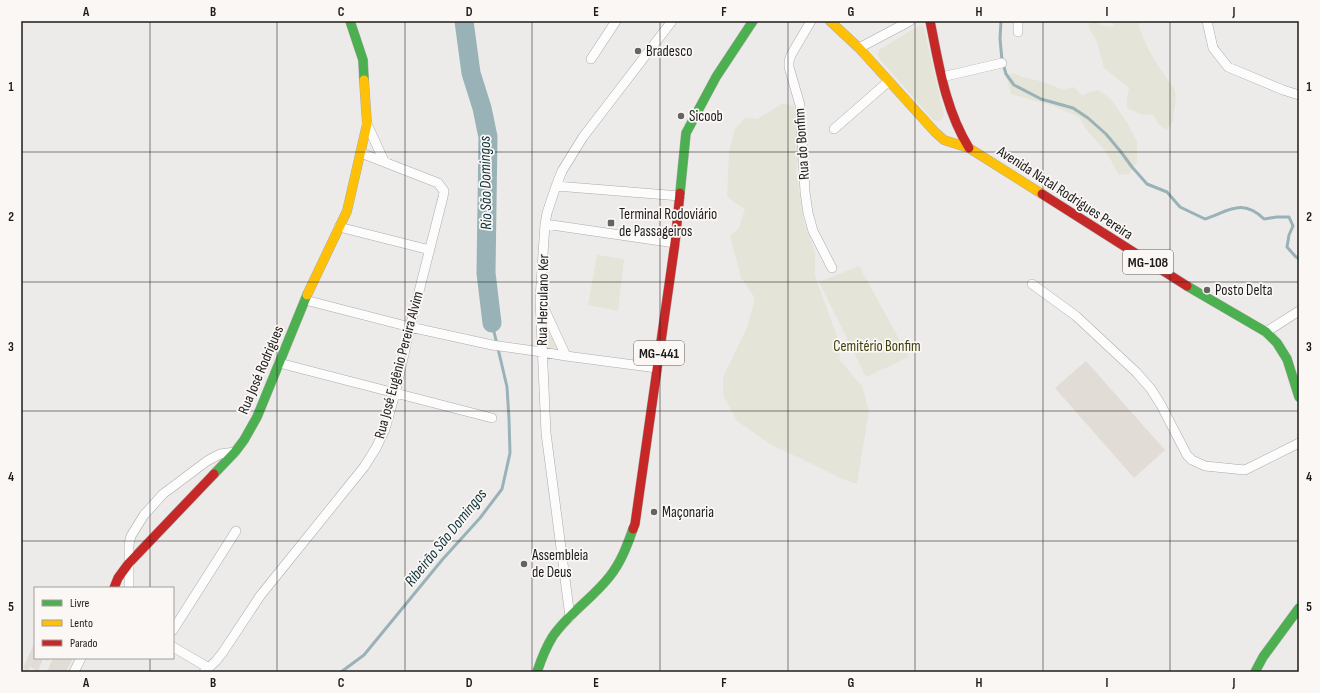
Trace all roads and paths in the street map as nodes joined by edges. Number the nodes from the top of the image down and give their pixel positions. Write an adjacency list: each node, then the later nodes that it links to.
1 (350, 21): 18 (main road, Rua José Rodrigues)
2 (616, 21): 13 (street)
3 (672, 21): 25 (street, Rua Herculano Ker)
4 (753, 21): 26 (main road, MG-441)
5 (811, 21): 31 (street, Rua do Bonfim)
6 (830, 21): 12 (main road, Avenida Natal Rodrigues Pereira / MG-108)
7 (910, 21): 12 (street)
8 (930, 21): 15 (main road, MG-108)
9 (1018, 21): 11 (street)
10 (1207, 21): 17 (street)
11 (1018, 32)
12 (860, 48): 16 (main road, Avenida Natal Rodrigues Pereira / MG-108)
13 (591, 59)
14 (1002, 63): 15 (street)
15 (942, 77): 19 (main road, MG-108)
16 (889, 81): 20 (street); 21 (main road, Avenida Natal Rodrigues Pereira / MG-108)
17 (1299, 95)
18 (367, 124): 23 (main road, Rua José Rodrigues); 24 (street, Rua José Rodrigues)
19 (955, 124): 21 (main road); 22 (main road, MG-108)
20 (834, 129)
21 (944, 140): 22 (main road, Avenida Natal Rodrigues Pereira / MG-108)
22 (969, 148): 37 (main road, Avenida Natal Rodrigues Pereira / MG-108)
23 (361, 153): 24 (street, Rua José Eugênio Pereira Alvim); 28 (main road, Rua José Rodrigues)
24 (384, 161): 30 (street, Rua José Eugênio Pereira Alvim)
25 (556, 186): 26 (street); 27 (street, Rua Herculano Ker)
26 (680, 196): 29 (main road, MG-441)
27 (544, 224): 29 (street); 33 (street, Rua Herculano Ker)
28 (339, 227): 30 (street); 34 (main road, Rua José Rodrigues)
29 (675, 243): 41 (main road, MG-441)
30 (430, 250): 36 (street, Rua José Eugênio Pereira Alvim)
31 (832, 268)
32 (1032, 284): 45 (street)
33 (540, 299): 38 (street, Rua Herculano Ker); 39 (street)
34 (305, 300): 36 (street); 40 (main road, Rua José Rodrigues)
35 (1299, 311): 37 (street)
36 (410, 327): 38 (street); 42 (street, Rua José Eugênio Pereira Alvim)
37 (1266, 332): 43 (main road, Avenida Natal Rodrigues Pereira / MG-108)
38 (542, 352): 39 (street); 52 (street, Rua Herculano Ker)
39 (566, 356): 41 (street)
40 (279, 363): 42 (street); 46 (main road, Rua José Rodrigues)
41 (657, 368): 52 (main road, MG-441)
42 (395, 394): 44 (street); 57 (street, Rua José Eugênio Pereira Alvim)
43 (1299, 397)
44 (492, 418)
45 (1299, 443)
46 (235, 452): 48 (main road, Rua José Rodrigues); 48 (street)
47 (236, 531): 54 (street)
48 (130, 563): 49 (main road, Rua José Rodrigues); 50 (street)
49 (114, 587)
50 (129, 587)
51 (1299, 608): 53 (main road)
52 (570, 617): 59 (main road, MG-441)
53 (1296, 619): 60 (main road)
54 (174, 628)
55 (174, 648): 57 (street)
56 (80, 659): 58 (street)
57 (206, 670)
58 (74, 672)
59 (537, 672)
60 (1255, 672)

